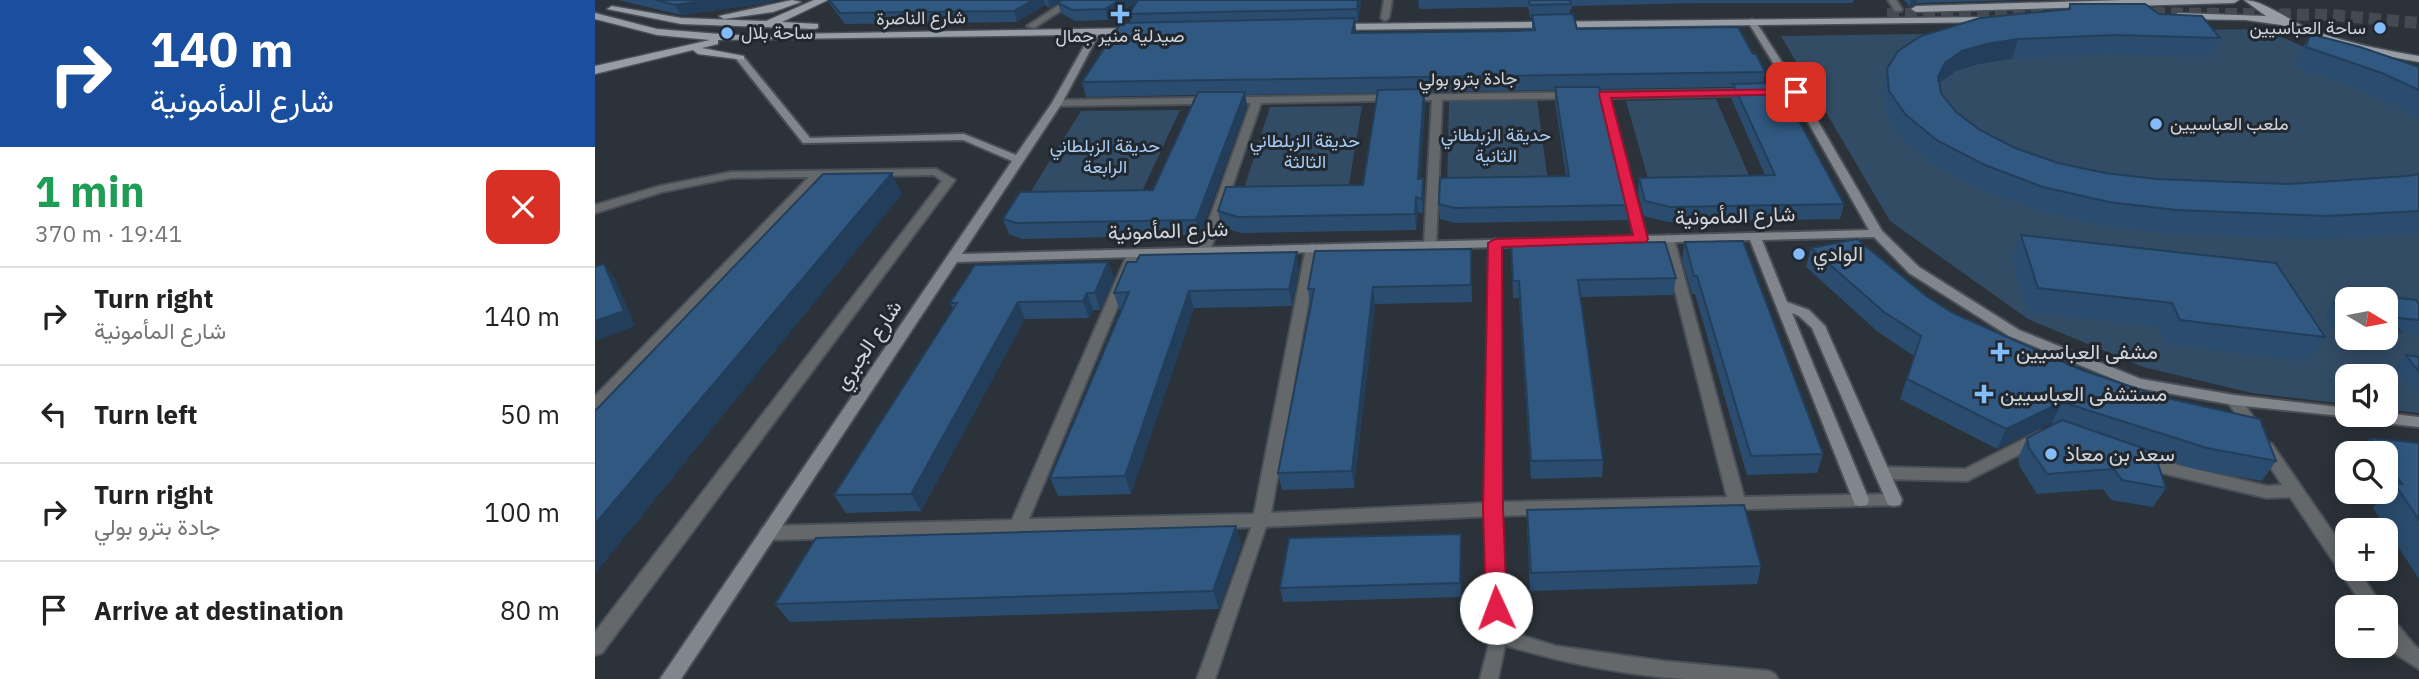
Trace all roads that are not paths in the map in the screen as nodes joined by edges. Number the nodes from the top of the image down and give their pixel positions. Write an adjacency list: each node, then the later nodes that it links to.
1 (1073, 0): 26 (street)
2 (1388, 0): 17 (street)
3 (2234, 0): 6 (main road)
4 (2249, 0): 21 (main road)
5 (820, 1): 7 (main road); 25 (main road)
6 (2124, 2): 12 (main road)
7 (799, 4): 20 (main road); 24 (main road)
8 (1895, 4): 11 (main road); 12 (main road)
9 (595, 5): 20 (main road)
10 (2195, 8): 12 (main road)
11 (1871, 9)
12 (1915, 9)
13 (1668, 11): 17 (main road)
14 (1887, 14): 22 (main road)
15 (595, 16): 28 (main road)
16 (2169, 17): 21 (main road)
17 (1385, 18): 18 (main road)
18 (1331, 19)
19 (2007, 20): 22 (main road)
20 (681, 21): 24 (main road, شارع الناصرة); 28 (main road)
21 (2286, 22): 33 (main road)
22 (1542, 23): 27 (main road)
23 (1752, 23): 35 (street)
24 (765, 25): 25 (main road, شارع الناصرة); 30 (main road)
25 (827, 26): 26 (main road, شارع الناصرة)
26 (1031, 26): 29 (main road, شارع الناصرة)
27 (1317, 28)
28 (657, 32): 30 (main road); 34 (main road)
29 (1096, 32): 30 (main road, شارع الناصرة); 39 (street, شارع الجبري)
30 (732, 38): 31 (main road); 32 (main road)
31 (663, 54): 32 (main road); 34 (main road)
32 (740, 58): 40 (street)
33 (2417, 59)
34 (595, 68)
35 (1796, 92): 36 (street, جادة بترو بولي); 43 (street)
36 (1604, 94): 37 (street, جادة بترو بولي); 45 (street)
37 (1437, 97): 38 (street, جادة بترو بولي); 48 (street)
38 (1258, 100): 39 (street, جادة بترو بولي); 50 (street)
39 (1057, 103): 40 (street, شارع الجبري)
40 (1018, 160): 52 (street, شارع الجبري)
41 (818, 174): 42 (street); 55 (street); 72 (street)
42 (595, 209)
43 (1877, 233): 44 (street, شارع المأمونية); 54 (street)
44 (1754, 236): 46 (street, شارع المأمونية); 53 (street)
45 (1641, 239): 46 (street, شارع المأمونية); 47 (street, شارع المأمونية)
46 (1668, 239): 64 (street)
47 (1495, 243): 48 (street, شارع المأمونية); 65 (street)
48 (1430, 245): 49 (street, شارع المأمونية)
49 (1312, 248): 50 (street, شارع المأمونية); 66 (street)
50 (1204, 251): 51 (street, شارع المأمونية)
51 (1134, 253): 52 (street, شارع المأمونية); 67 (street)
52 (952, 258): 68 (street, شارع الجبري)
53 (1783, 305): 61 (street); 63 (street)
54 (2234, 400): 56 (street); 62 (street)
55 (595, 405)
56 (2335, 413)
57 (2398, 420): 58 (street)
58 (2419, 422)
59 (2051, 431): 61 (street)
60 (2129, 458): 62 (street)
61 (1882, 473): 63 (street)
62 (2294, 491): 69 (street)
63 (1861, 500): 64 (street)
64 (1737, 503): 65 (street)
65 (1493, 509): 66 (street); 70 (lane)
66 (1261, 520): 67 (street); 75 (lane)
67 (1018, 525): 68 (street)
68 (768, 533): 74 (street, شارع الجبري)
69 (2335, 551)
70 (1499, 636): 76 (lane); 77 (lane)
71 (2398, 640): 73 (street)
72 (595, 647)
73 (2419, 660)
74 (670, 679)
75 (1206, 679)
76 (1489, 679)
77 (1769, 679)

